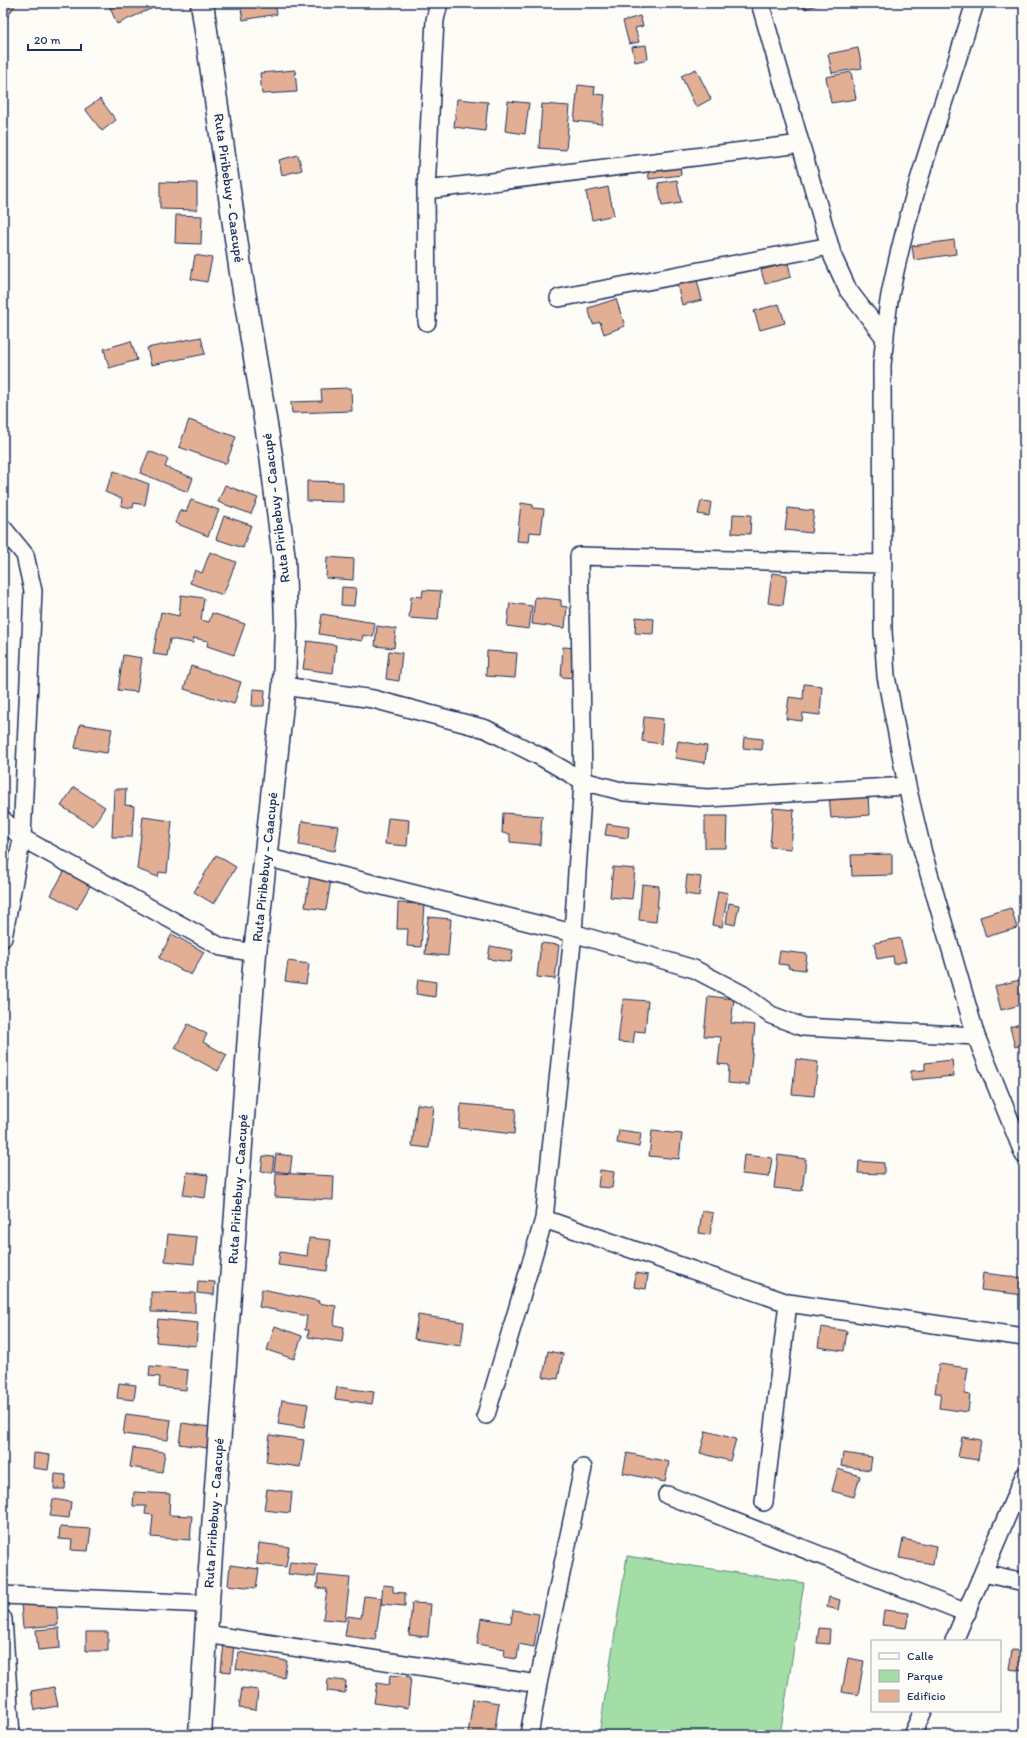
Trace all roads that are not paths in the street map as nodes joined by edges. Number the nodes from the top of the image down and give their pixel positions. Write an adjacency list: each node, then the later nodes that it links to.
1 (202, 3): 13 (street, Ruta Piribebuy - Caacupé)
2 (439, 3): 6 (street)
3 (760, 3): 5 (street)
4 (975, 3): 10 (street)
5 (801, 144): 6 (street); 7 (street)
6 (426, 190): 9 (street)
7 (830, 246): 8 (street); 10 (street)
8 (559, 298)
9 (427, 322)
10 (885, 338): 12 (street)
11 (3, 528): 17 (street)
12 (883, 564): 14 (street); 15 (street)
13 (284, 686): 14 (street); 18 (street, Ruta Piribebuy - Caacupé)
14 (582, 781): 15 (street); 19 (street)
15 (907, 786): 22 (street)
16 (3, 820): 17 (street)
17 (22, 838): 20 (street); 21 (street)
18 (265, 857): 19 (street); 21 (street, Ruta Piribebuy - Caacupé)
19 (573, 933): 22 (street); 24 (street)
20 (3, 938)
21 (255, 953): 35 (street, Ruta Piribebuy - Caacupé)
22 (976, 1036): 23 (street)
23 (1024, 1156)
24 (544, 1219): 25 (street); 27 (street)
25 (788, 1303): 26 (street); 31 (street)
26 (1024, 1337)
27 (486, 1415)
28 (583, 1468): 40 (street)
29 (1024, 1476): 32 (street)
30 (667, 1495): 36 (street)
31 (764, 1502)
32 (983, 1573): 33 (street); 36 (street)
33 (1024, 1582)
34 (3, 1595): 35 (street)
35 (208, 1604): 38 (street, Ruta Piribebuy - Caacupé)
36 (967, 1613): 39 (street)
37 (3, 1619): 42 (street)
38 (206, 1634): 40 (street); 43 (street, Ruta Piribebuy - Caacupé)
39 (954, 1640)
40 (538, 1684): 44 (street)
41 (923, 1712): 45 (street)
42 (11, 1735)
43 (200, 1735)
44 (529, 1735)
45 (912, 1735)

